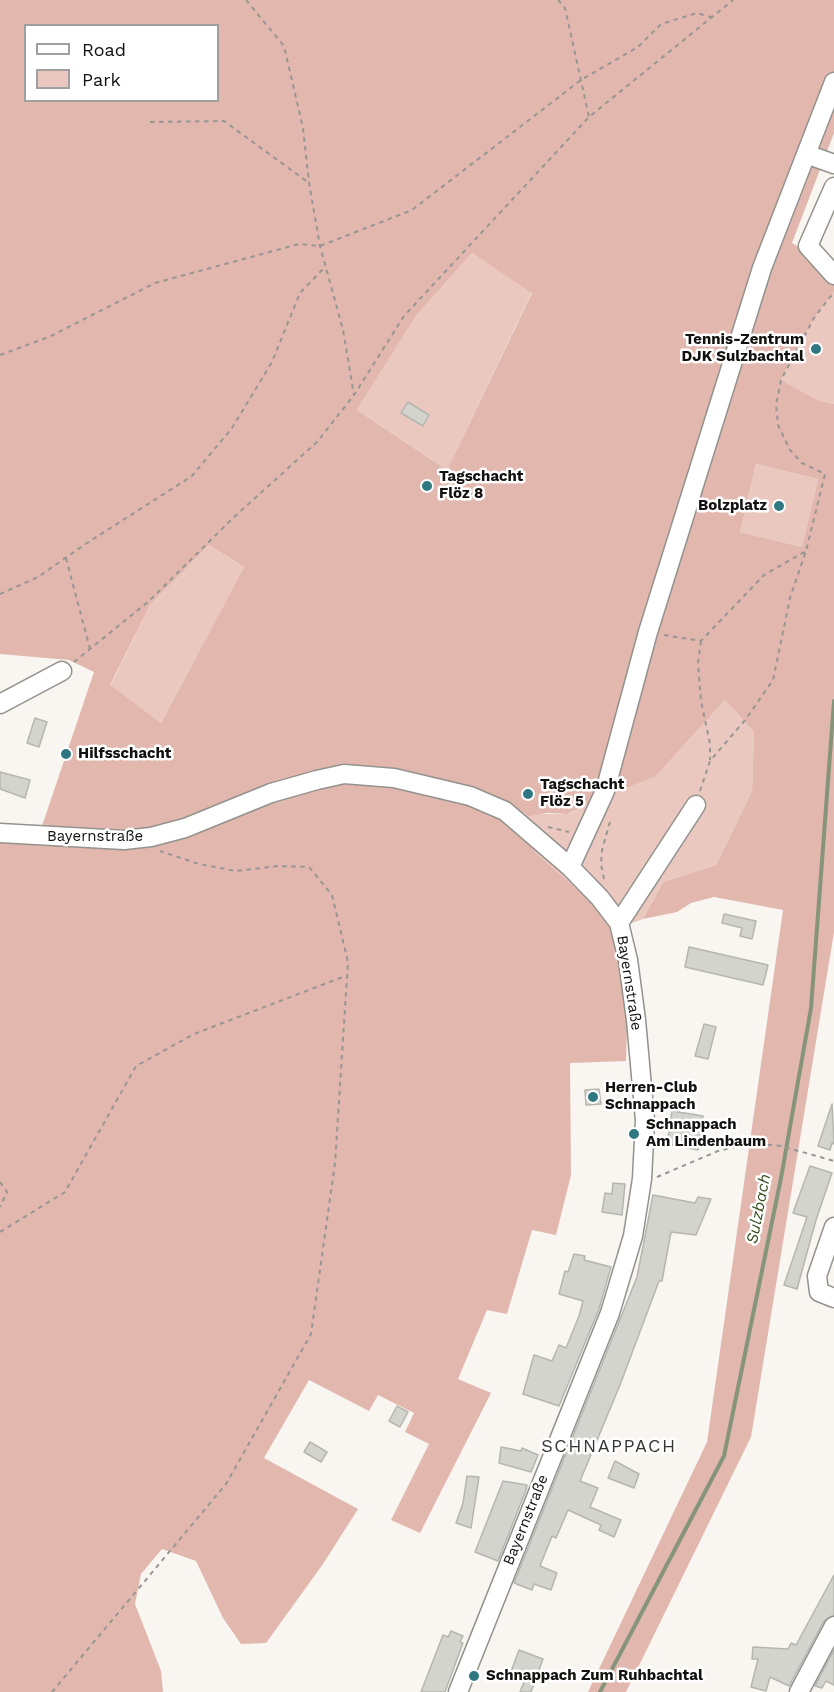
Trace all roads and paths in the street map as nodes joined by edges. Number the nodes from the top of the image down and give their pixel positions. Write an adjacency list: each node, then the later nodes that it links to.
1 (246, 0): 11 (path)
2 (558, 0): 5 (path)
3 (734, 0): 4 (path)
4 (712, 17): 5 (path); 7 (path)
5 (581, 80): 7 (path); 13 (path)
6 (834, 82): 9 (street)
7 (589, 117): 18 (path)
8 (150, 122): 11 (path)
9 (804, 161): 10 (street); 22 (street)
10 (834, 164)
11 (309, 183): 13 (path)
12 (834, 187): 15 (street)
13 (320, 246): 14 (path); 17 (path)
14 (325, 267): 18 (path); 20 (path)
15 (834, 275)
16 (834, 292): 19 (path)
17 (0, 355)
18 (354, 395): 24 (path)
19 (806, 550): 23 (path); 27 (path)
20 (66, 557): 21 (path); 24 (path)
21 (0, 594)
22 (648, 632): 23 (path); 32 (street)
23 (701, 641): 27 (path)
24 (90, 649): 25 (path)
25 (62, 671): 26 (street)
26 (0, 704)
27 (710, 761): 28 (path)
28 (696, 806): 36 (street)
29 (614, 809): 35 (path)
30 (546, 826): 32 (path)
31 (0, 833): 33 (street, Bayernstraße)
32 (586, 836): 34 (street)
33 (151, 837): 34 (street, Bayernstraße); 37 (path)
34 (570, 867): 36 (street, Bayernstraße)
35 (608, 888)
36 (619, 923): 39 (street, Bayernstraße)
37 (347, 978): 43 (path); 46 (path)
38 (834, 1161): 39 (path)
39 (642, 1179): 47 (street, Bayernstraße)
40 (0, 1182): 41 (path)
41 (0, 1207)
42 (834, 1227): 44 (street)
43 (0, 1232)
44 (834, 1298)
45 (833, 1630): 48 (street)
46 (52, 1692)
47 (458, 1692)
48 (799, 1692)

